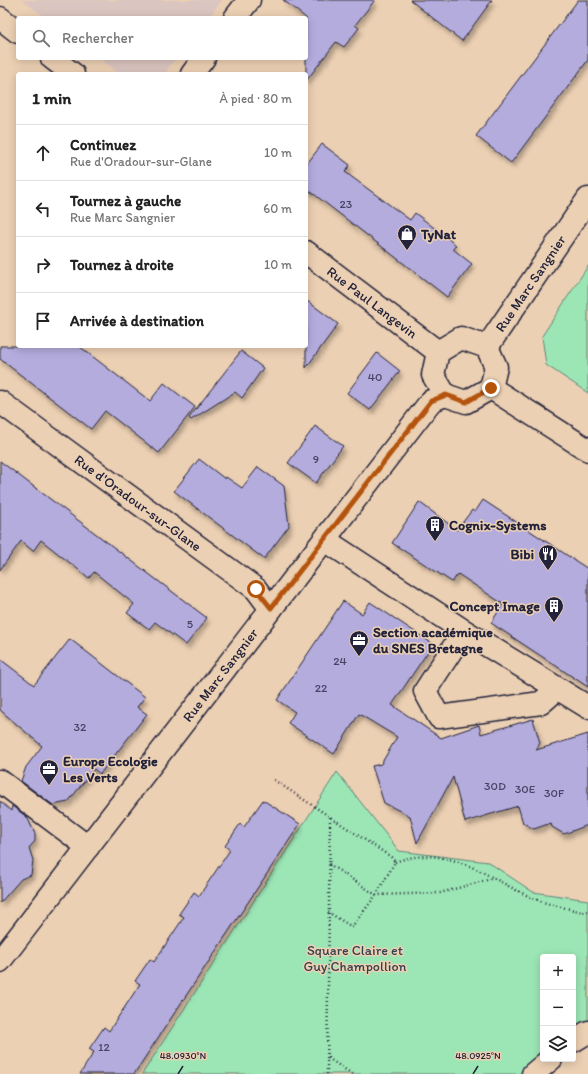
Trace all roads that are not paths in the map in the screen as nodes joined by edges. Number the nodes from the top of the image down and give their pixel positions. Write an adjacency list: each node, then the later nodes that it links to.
1 (249, 0): 2 (street)
2 (237, 16)
3 (0, 18): 4 (street)
4 (16, 30)
5 (55, 60): 7 (street)
6 (202, 60): 8 (street)
7 (70, 72)
8 (194, 72)
9 (588, 200): 11 (street, Rue Marc Sangnier)
10 (308, 254): 12 (street, Rue Paul Langevin)
11 (487, 347): 12 (street); 13 (street)
12 (438, 352): 14 (street)
13 (491, 388): 14 (street); 16 (street)
14 (446, 395): 17 (street, Rue Marc Sangnier)
15 (0, 402): 18 (street, Rue d'Oradour-sur-Glane)
16 (588, 450)
17 (325, 540): 18 (street, Rue Marc Sangnier); 19 (street)
18 (271, 608): 23 (street, Rue Marc Sangnier)
19 (464, 631): 20 (street); 20 (street)
20 (557, 689): 21 (street)
21 (588, 707)
22 (0, 781): 23 (street)
23 (88, 847): 24 (street, Rue Marc Sangnier)
24 (0, 961)
25 (588, 1032): 26 (street)
26 (576, 1039)
27 (547, 1062): 28 (street)
28 (533, 1074)

